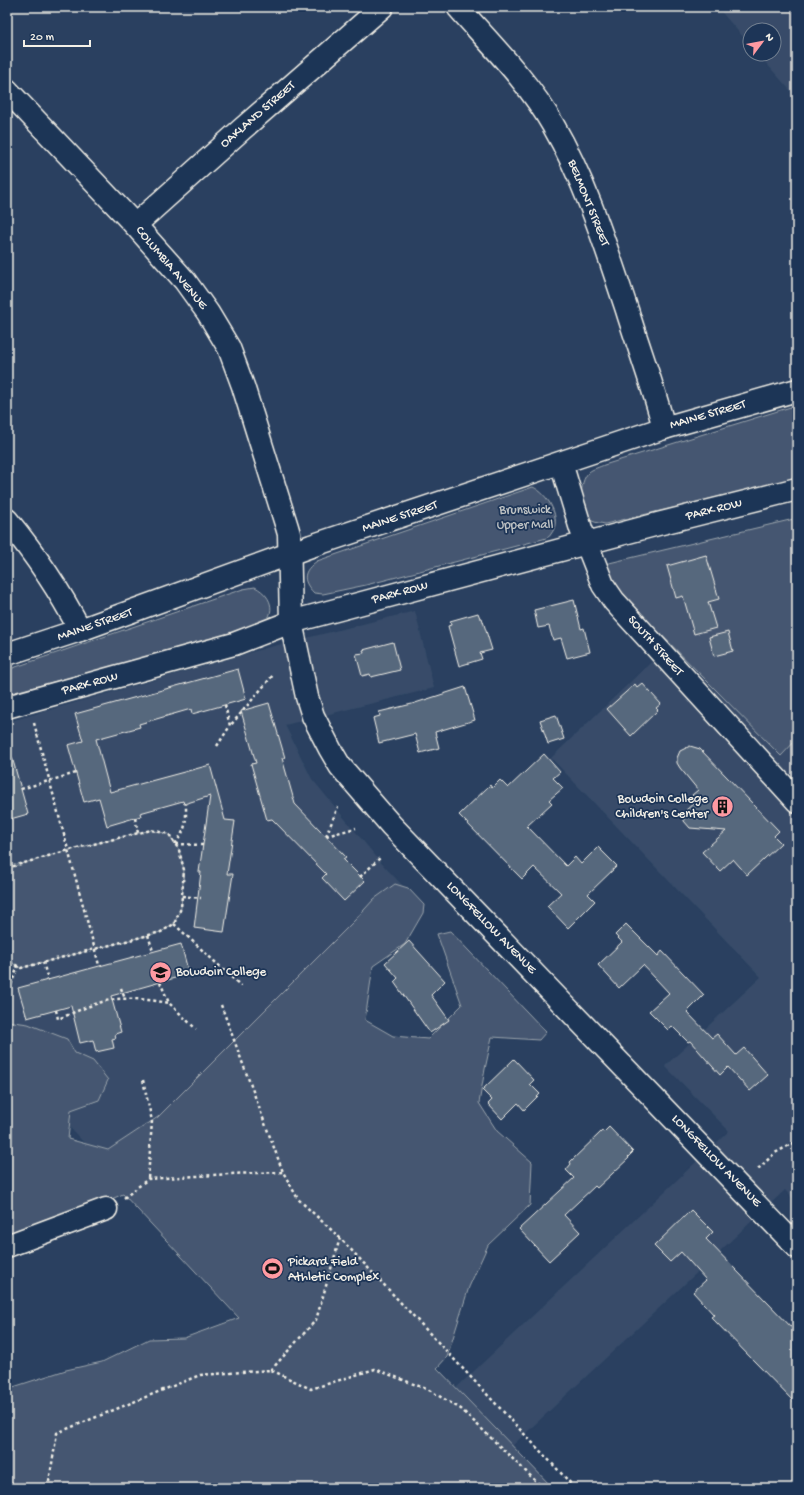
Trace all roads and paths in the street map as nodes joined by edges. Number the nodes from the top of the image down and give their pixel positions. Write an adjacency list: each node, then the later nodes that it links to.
1 (382, 7): 4 (street, OAKLAND STREET)
2 (458, 7): 6 (street, BELMONT STREET)
3 (7, 90): 4 (street, COLUMBIA AVENUE)
4 (135, 225): 11 (street, COLUMBIA AVENUE)
5 (797, 390): 6 (street, MAINE STREET)
6 (664, 428): 7 (street, MAINE STREET)
7 (561, 463): 10 (street, SOUTH STREET); 11 (street, MAINE STREET)
8 (797, 489): 10 (street, PARK ROW)
9 (7, 520): 13 (street)
10 (586, 543): 12 (street, PARK ROW); 23 (street, SOUTH STREET)
11 (289, 554): 12 (street, LONGFELLOW AVENUE); 13 (street, MAINE STREET)
12 (291, 622): 16 (street, PARK ROW); 63 (street, LONGFELLOW AVENUE)
13 (80, 630): 14 (street, MAINE STREET)
14 (7, 654)
15 (274, 674): 18 (path)
16 (17, 704): 21 (path)
17 (225, 705): 18 (path)
18 (230, 726): 19 (path)
19 (217, 746)
20 (76, 773): 21 (path)
21 (50, 780): 22 (path); 31 (path)
22 (21, 789)
23 (797, 801)
24 (186, 804): 29 (path)
25 (338, 807): 27 (path)
26 (135, 818): 28 (path)
27 (356, 828)
28 (138, 833): 29 (path); 31 (path)
29 (175, 844): 30 (path); 35 (path)
30 (203, 845)
31 (69, 850): 33 (path); 39 (path)
32 (381, 856): 34 (path)
33 (7, 868)
34 (360, 877)
35 (182, 896): 36 (path); 37 (path)
36 (201, 898)
37 (174, 924): 38 (path); 47 (path)
38 (148, 935): 39 (path); 40 (path)
39 (95, 949): 42 (path); 43 (path)
40 (153, 951)
41 (7, 960): 44 (path)
42 (43, 962): 44 (path); 45 (path)
43 (99, 965)
44 (18, 966): 49 (path)
45 (48, 980)
46 (160, 982): 51 (path)
47 (240, 986)
48 (122, 988): 50 (path)
49 (7, 996)
50 (125, 999): 51 (path); 53 (path)
51 (169, 1003): 54 (path)
52 (221, 1005): 58 (path)
53 (56, 1010)
54 (196, 1030)
55 (143, 1080): 59 (path)
56 (797, 1141): 57 (path)
57 (758, 1169)
58 (283, 1172): 59 (path); 61 (path)
59 (148, 1179): 60 (path)
60 (106, 1209): 62 (street)
61 (340, 1238): 64 (path); 67 (path)
62 (7, 1246)
63 (797, 1247)
64 (271, 1370): 65 (path); 66 (path)
65 (48, 1488)
66 (543, 1488)
67 (575, 1488)

